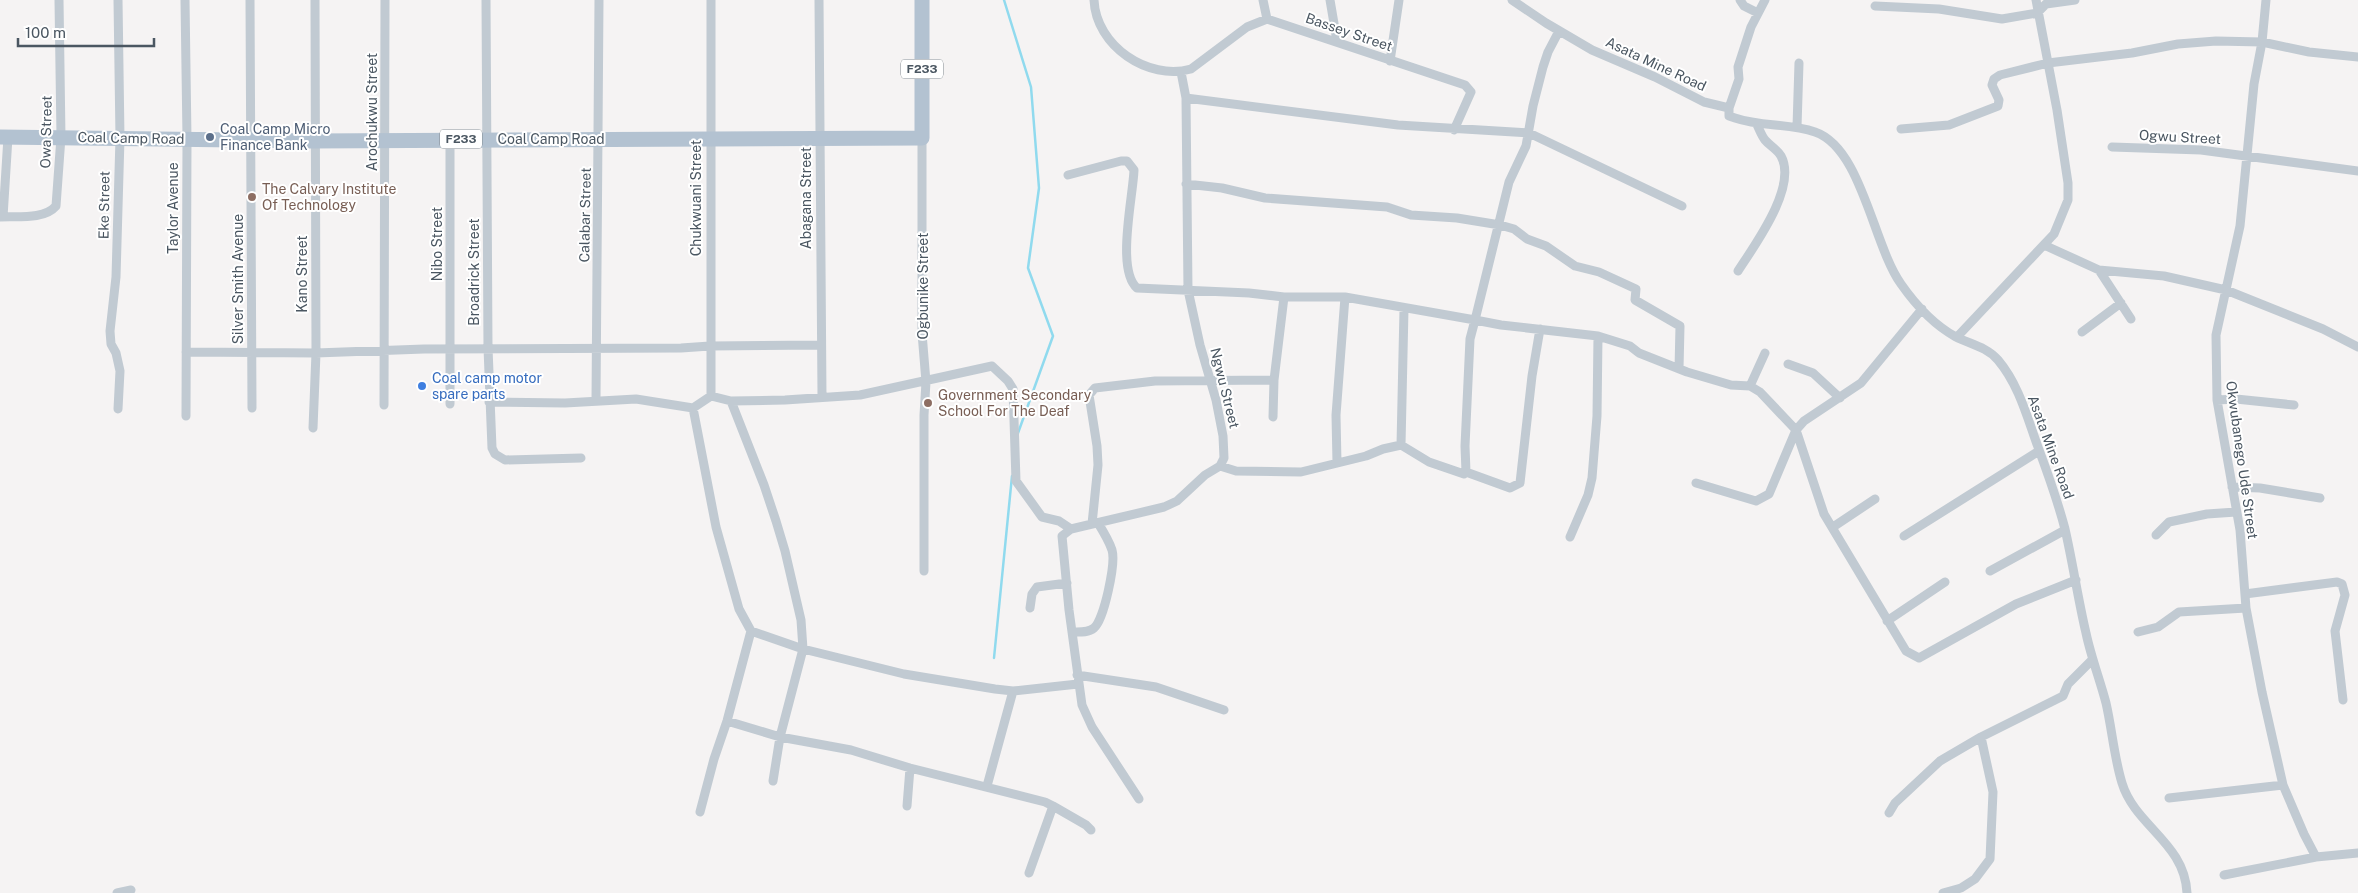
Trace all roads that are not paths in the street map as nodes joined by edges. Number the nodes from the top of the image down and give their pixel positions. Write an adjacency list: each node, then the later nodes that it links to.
1 (59, 0): 42 (street, Owa Street)
2 (118, 0): 43 (street, Eke Street)
3 (185, 0): 44 (street, Taylor Avenue)
4 (250, 0): 51 (street, Silver Smith Avenue)
5 (314, 0): 53 (street, Kano Street)
6 (385, 0): 46 (street, Arochukwu Street)
7 (486, 0): 48 (street, Broadrick Street)
8 (599, 0): 49 (street, Calabar Street)
9 (711, 0): 50 (street, Chukwuani Street)
10 (820, 0): 52 (street, Abagana Street)
11 (922, 0): 45 (main road, Ogbunike Street / F233)
12 (1094, 0): 33 (street)
13 (1263, 0): 25 (street)
14 (1330, 0): 27 (street)
15 (1398, 0): 30 (street)
16 (1512, 0): 26 (street, Asata Mine Road)
17 (1740, 0): 23 (street)
18 (1765, 0): 23 (street)
19 (2036, 0): 24 (street)
20 (2075, 0): 24 (street)
21 (2266, 0): 28 (street, Okwubanego Ude Street)
22 (1875, 6): 24 (street)
23 (1758, 13): 35 (street)
24 (2037, 13): 32 (street)
25 (1267, 19): 27 (street, Bassey Street); 33 (street)
26 (1559, 31): 35 (street, Asata Mine Road); 40 (street)
27 (1337, 41): 30 (street, Bassey Street)
28 (2262, 42): 29 (street); 32 (street); 55 (street, Okwubanego Ude Street)
29 (2358, 57)
30 (1390, 61): 38 (street, Bassey Street)
31 (1800, 63): 37 (street)
32 (2048, 63): 39 (street); 62 (street)
33 (1181, 72): 34 (street, Ngwu Street)
34 (1186, 98): 38 (street); 58 (street, Ngwu Street)
35 (1729, 108): 36 (street, Asata Mine Road)
36 (1756, 123): 37 (street, Asata Mine Road); 64 (street)
37 (1797, 127): 71 (street, Asata Mine Road)
38 (1454, 130): 40 (street)
39 (1901, 130)
40 (1529, 133): 59 (street); 61 (street)
41 (4, 137): 42 (main road, Coal Camp Road / F233); 60 (street)
42 (62, 137): 43 (main road, Coal Camp Road / F233); 60 (street, Owa Street)
43 (120, 138): 44 (main road, Coal Camp Road / F233); 107 (street, Eke Street)
44 (188, 138): 51 (main road, Coal Camp Road / F233); 85 (street, Taylor Avenue)
45 (922, 138): 52 (main road, Coal Camp Road / F233); 93 (street, Ogbunike Street)
46 (386, 139): 47 (main road, Coal Camp Road / F233); 53 (main road, Coal Camp Road / F233); 84 (street, Arochukwu Street)
47 (450, 139): 48 (main road, Coal Camp Road / F233); 83 (street, Nibo Street)
48 (486, 139): 49 (main road, Coal Camp Road / F233); 80 (street, Broadrick Street)
49 (599, 139): 50 (main road, Coal Camp Road / F233); 81 (street, Calabar Street)
50 (710, 139): 52 (main road, Coal Camp Road / F233); 79 (street, Chukwuani Street)
51 (252, 140): 53 (main road, Coal Camp Road / F233); 86 (street, Silver Smith Avenue)
52 (820, 140): 78 (street, Abagana Street)
53 (316, 141): 87 (street, Kano Street)
54 (2112, 147): 55 (street, Ogwu Street)
55 (2246, 157): 56 (street, Ogwu Street); 66 (street, Okwubanego Ude Street)
56 (2358, 171)
57 (1068, 175): 65 (street)
58 (1186, 184): 61 (street); 65 (street, Ngwu Street)
59 (1682, 206)
60 (1, 217)
61 (1500, 225): 73 (street); 90 (street)
62 (2044, 245): 63 (street); 77 (street)
63 (2099, 270): 66 (street); 69 (street)
64 (1738, 271)
65 (1188, 290): 67 (street); 91 (street, Ngwu Street)
66 (2226, 290): 82 (street); 99 (street, Okwubanego Ude Street)
67 (1284, 297): 68 (street); 92 (street)
68 (1345, 297): 70 (street); 115 (street)
69 (2121, 303): 72 (street); 75 (street)
70 (1404, 309): 73 (street); 112 (street)
71 (1922, 309): 77 (street, Asata Mine Road); 97 (street)
72 (2131, 319)
73 (1475, 320): 74 (street); 117 (street)
74 (1540, 329): 76 (street); 117 (street)
75 (2082, 332)
76 (1598, 336): 90 (street); 129 (street)
77 (1956, 337): 113 (street, Asata Mine Road)
78 (820, 345): 79 (street); 96 (street, Abagana Street)
79 (710, 346): 81 (street); 95 (street, Chukwuani Street)
80 (488, 348): 81 (street); 83 (street); 101 (street, Broadrick Street)
81 (597, 348): 98 (street, Calabar Street)
82 (2358, 348)
83 (451, 349): 84 (street); 102 (street, Nibo Street)
84 (384, 350): 87 (street); 103 (street, Arochukwu Street)
85 (186, 352): 86 (street); 108 (street, Taylor Avenue)
86 (252, 352): 87 (street); 105 (street, Silver Smith Avenue)
87 (316, 353): 110 (street, Kano Street)
88 (1765, 353): 94 (street)
89 (1788, 364): 97 (street)
90 (1679, 369): 94 (street)
91 (1211, 380): 92 (street); 116 (street, Ngwu Street); 123 (street)
92 (1274, 380): 109 (street)
93 (926, 382): 96 (street); 125 (street); 130 (street, Ogbunike Street)
94 (1750, 386): 111 (street)
95 (710, 396): 100 (street); 106 (street)
96 (822, 396): 100 (street)
97 (1840, 398): 111 (street)
98 (596, 400): 101 (street); 106 (street)
99 (2217, 400): 104 (street); 119 (street, Okwubanego Ude Street)
100 (731, 401): 142 (street)
101 (489, 402): 114 (street, Broadrick Street)
102 (450, 404)
103 (384, 405)
104 (2294, 405)
105 (252, 408)
106 (693, 408): 139 (street)
107 (118, 409)
108 (186, 416)
109 (1273, 417)
110 (313, 428)
111 (1796, 430): 118 (street); 124 (street)
112 (1401, 445): 115 (street); 117 (street)
113 (2039, 451): 126 (street, Asata Mine Road); 128 (street)
114 (581, 458)
115 (1337, 463): 116 (street)
116 (1220, 466): 123 (street)
117 (1466, 472)
118 (1696, 483)
119 (2232, 487): 120 (street); 122 (street, Okwubanego Ude Street)
120 (2320, 498)
121 (1875, 499): 124 (street)
122 (2236, 512): 127 (street); 135 (street, Okwubanego Ude Street)
123 (1095, 524): 125 (street); 140 (street)
124 (1833, 527): 138 (street)
125 (1070, 529): 134 (street)
126 (2065, 530): 131 (street); 132 (street, Asata Mine Road)
127 (2156, 535)
128 (1904, 536)
129 (1570, 538)
130 (924, 571)
131 (1990, 571)
132 (2076, 580): 138 (street); 143 (street, Asata Mine Road)
133 (1945, 582): 138 (street)
134 (1067, 583): 136 (street); 140 (street)
135 (2244, 594): 137 (street, Okwubanego Ude Street); 146 (street)
136 (1030, 608)
137 (2246, 608): 141 (street); 153 (street, Okwubanego Ude Street)
138 (1887, 621)
139 (750, 632): 142 (street); 148 (street)
140 (1072, 632): 144 (street)
141 (2138, 632)
142 (803, 649): 145 (street); 150 (street)
143 (2092, 660): 149 (street); 169 (street, Asata Mine Road)
144 (1077, 680): 145 (street); 147 (street); 156 (street)
145 (1013, 691): 154 (street)
146 (2343, 700)
147 (1224, 710)
148 (727, 721): 150 (street); 159 (street)
149 (1981, 737): 160 (street); 168 (street)
150 (780, 738): 151 (street); 152 (street)
151 (910, 768): 154 (street); 157 (street)
152 (773, 781)
153 (2284, 785): 155 (street); 163 (street, Okwubanego Ude Street)
154 (987, 786): 158 (street)
155 (2169, 798)
156 (1139, 799)
157 (907, 806)
158 (1053, 806): 161 (street); 164 (street)
159 (700, 812)
160 (1889, 813)
161 (1091, 830)
162 (2358, 853): 163 (street)
163 (2316, 857): 165 (street)
164 (1029, 873)
165 (2224, 875)
166 (132, 890): 167 (street)
167 (117, 893)
168 (1943, 893)
169 (2187, 893)

